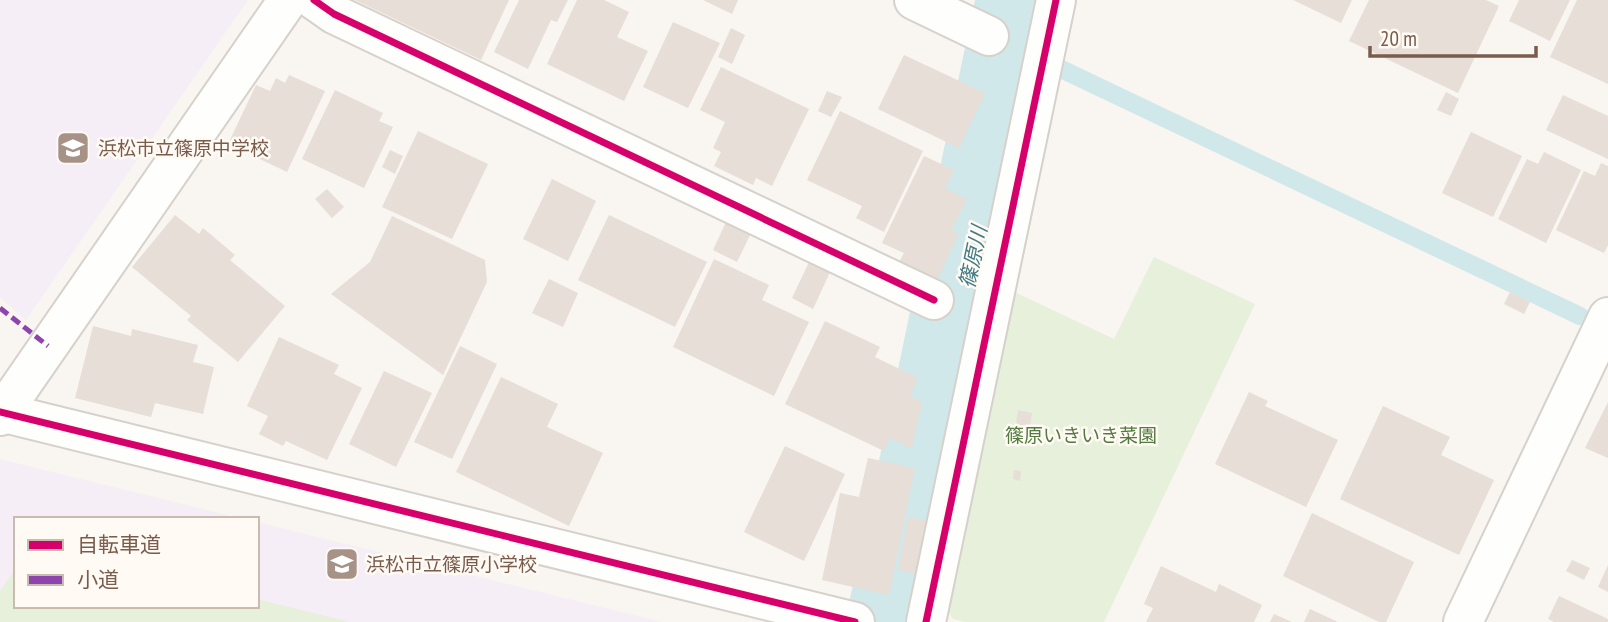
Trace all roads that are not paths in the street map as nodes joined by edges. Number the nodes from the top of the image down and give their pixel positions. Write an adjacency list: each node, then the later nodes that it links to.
1 (288, 0): 8 (street)
2 (314, 0): 6 (street)
3 (914, 0): 5 (street)
4 (1056, 0): 10 (street)
5 (989, 36)
6 (934, 300)
7 (1608, 317): 11 (street)
8 (1, 414): 9 (street)
9 (855, 622)
10 (926, 622)
11 (1463, 622)

